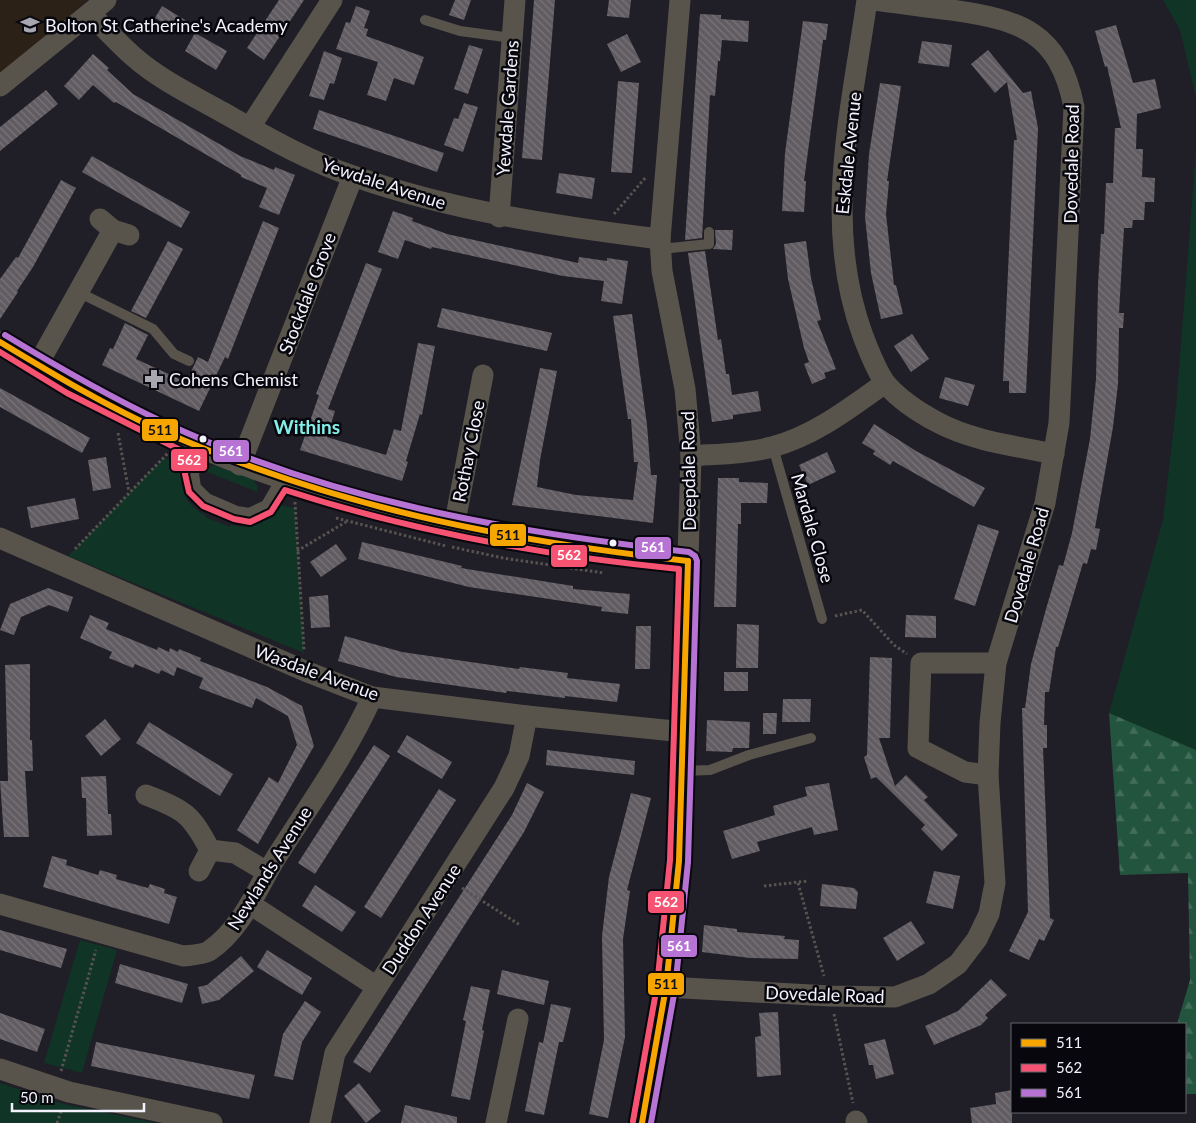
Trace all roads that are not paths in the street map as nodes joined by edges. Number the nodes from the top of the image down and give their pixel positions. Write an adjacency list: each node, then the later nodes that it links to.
1 (332, 0): 10 (street)
2 (515, 0): 8 (street, Yewdale Gardens)
3 (680, 0): 15 (street, Deepdale Road)
4 (868, 0): 21 (street, Eskdale Avenue)
5 (872, 0): 24 (street, Dovedale Road)
6 (98, 7): 9 (street); 10 (street, Yewdale Avenue)
7 (424, 20): 8 (lane)
8 (512, 38): 12 (street, Yewdale Gardens)
9 (0, 86)
10 (250, 127): 11 (street, Yewdale Avenue)
11 (352, 176): 12 (street, Yewdale Avenue); 26 (street, Stockdale Grove)
12 (499, 217): 15 (street, Yewdale Avenue)
13 (114, 228): 16 (street)
14 (710, 232): 15 (lane)
15 (661, 244): 25 (street, Deepdale Road)
16 (78, 292): 18 (lane); 19 (street)
17 (0, 342): 19 (street)
18 (189, 361)
19 (37, 366): 23 (street)
20 (483, 373): 28 (street, Rothay Close)
21 (886, 383): 22 (street); 24 (street, Eskdale Avenue)
22 (773, 447): 25 (street); 31 (lane, Mardale Close)
23 (200, 450): 26 (street); 27 (lane)
24 (1054, 454): 32 (street, Dovedale Road)
25 (691, 456): 30 (street, Deepdale Road)
26 (240, 465): 27 (street)
27 (287, 482): 28 (street)
28 (454, 527): 30 (street)
29 (0, 538): 33 (street, Wasdale Avenue)
30 (688, 561): 35 (street, Deepdale Road)
31 (822, 619)
32 (996, 664): 38 (street, Dovedale Road); 38 (street)
33 (372, 696): 34 (street, Wasdale Avenue); 42 (street, Newlands Avenue)
34 (528, 716): 35 (street, Wasdale Avenue); 45 (street, Duddon Avenue)
35 (684, 732): 37 (street, Deepdale Road)
36 (811, 738): 37 (lane)
37 (683, 771): 46 (street, Deepdale Road)
38 (988, 775): 46 (street, Dovedale Road)
39 (144, 795): 40 (street)
40 (210, 850): 41 (street); 42 (street)
41 (199, 871)
42 (267, 872): 44 (street, Newlands Avenue)
43 (0, 904): 44 (street, Newlands Avenue)
44 (250, 904): 45 (street)
45 (377, 987): 50 (street, Duddon Avenue)
46 (666, 987): 52 (street, Deepdale Road)
47 (518, 1020): 51 (street)
48 (0, 1069): 49 (street)
49 (212, 1123)
50 (320, 1123)
51 (496, 1123)
52 (642, 1123)

